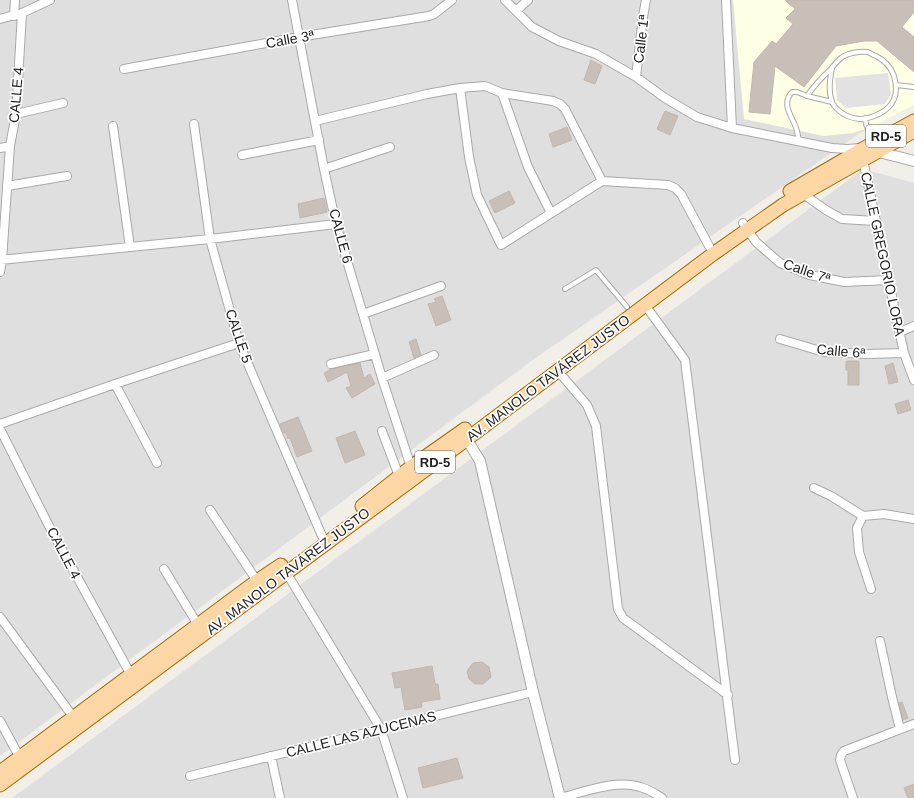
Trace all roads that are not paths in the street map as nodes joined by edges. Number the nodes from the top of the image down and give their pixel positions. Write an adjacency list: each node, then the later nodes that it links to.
1 (15, 0): 10 (street, CALLE 4)
2 (50, 0): 10 (street)
3 (292, 0): 12 (street, CALLE 6)
4 (452, 0): 12 (street, Calle 3ª)
5 (505, 0): 9 (street)
6 (528, 0): 9 (street)
7 (646, 0): 15 (street, Calle 1ª)
8 (726, 0): 29 (street)
9 (516, 11): 15 (street)
10 (18, 14): 11 (street); 23 (street, CALLE 4)
11 (0, 20)
12 (299, 37): 14 (street, Calle 3ª); 25 (street, CALLE 6)
13 (832, 68): 16 (lane); 20 (lane); 21 (lane)
14 (124, 69)
15 (636, 77): 29 (street)
16 (896, 85): 17 (lane); 24 (lane)
17 (914, 87)
18 (460, 88): 19 (street); 25 (street); 44 (street)
19 (502, 93): 41 (street); 44 (street)
20 (807, 96): 21 (lane); 32 (lane)
21 (832, 102): 24 (lane)
22 (62, 103): 23 (street)
23 (16, 114): 33 (street, CALLE 4)
24 (865, 118): 36 (lane)
25 (315, 121): 31 (street, CALLE 6)
26 (914, 121): 36 (main road, AV. MANOLO TAVÁREZ JUSTO / RD-5)
27 (194, 124): 48 (street, CALLE 5)
28 (113, 126): 50 (street)
29 (732, 128): 32 (street)
30 (914, 131): 36 (main road, AV. MANOLO TAVÁREZ JUSTO / RD-5)
31 (319, 140): 37 (street); 39 (street, CALLE 6)
32 (799, 140): 36 (street)
33 (10, 146): 35 (street); 42 (street, CALLE 4)
34 (390, 147): 39 (street)
35 (0, 148)
36 (868, 151): 38 (street); 43 (main road, AV. MANOLO TAVÁREZ JUSTO / RD-5); 45 (street, CALLE GREGORIO LORA); 47 (main road, AV. MANOLO TAVÁREZ JUSTO / RD-5)
37 (242, 155)
38 (914, 161)
39 (324, 168): 46 (street, CALLE 6)
40 (67, 176): 42 (street)
41 (602, 181): 44 (street); 49 (street)
42 (7, 186): 51 (street, CALLE 4)
43 (803, 194): 45 (street); 47 (main road, AV. MANOLO TAVÁREZ JUSTO / RD-5)
44 (551, 213)
45 (876, 221): 53 (street, CALLE GREGORIO LORA)
46 (336, 224): 48 (street); 58 (street, CALLE 6)
47 (745, 227): 49 (main road, AV. MANOLO TAVÁREZ JUSTO / RD-5); 53 (street, Calle 7ª); 56 (main road, AV. MANOLO TAVÁREZ JUSTO / RD-5)
48 (210, 239): 50 (street); 62 (street, CALLE 5)
49 (709, 246): 57 (main road, AV. MANOLO TAVÁREZ JUSTO / RD-5)
50 (130, 247): 51 (street)
51 (1, 260): 52 (street, CALLE 4)
52 (0, 272)
53 (889, 280): 60 (street, CALLE GREGORIO LORA)
54 (441, 286): 58 (street)
55 (565, 289): 57 (lane)
56 (644, 305): 67 (main road, AV. MANOLO TAVÁREZ JUSTO / RD-5); 92 (street)
57 (627, 307): 74 (main road, AV. MANOLO TAVÁREZ JUSTO / RD-5)
58 (362, 314): 64 (street, CALLE 6)
59 (914, 326): 60 (street)
60 (900, 332): 63 (street, CALLE GREGORIO LORA)
61 (780, 339): 63 (street, Calle 6ª)
62 (239, 343): 70 (street); 82 (street, CALLE 5)
63 (904, 353): 69 (street, CALLE GREGORIO LORA)
64 (375, 354): 66 (street); 68 (street, CALLE 6)
65 (434, 355): 68 (street)
66 (331, 364)
67 (557, 370): 74 (main road, AV. MANOLO TAVÁREZ JUSTO / RD-5); 92 (street)
68 (382, 378): 76 (street, CALLE 6)
69 (914, 380)
70 (115, 384): 71 (street); 75 (street)
71 (0, 424)
72 (0, 429): 90 (street, CALLE 4)
73 (382, 431): 77 (street)
74 (464, 435): 76 (main road, AV. MANOLO TAVÁREZ JUSTO / RD-5); 84 (main road, AV. MANOLO TAVÁREZ JUSTO / RD-5); 91 (street)
75 (157, 464)
76 (411, 467): 77 (main road, AV. MANOLO TAVÁREZ JUSTO / RD-5)
77 (399, 476): 82 (main road, AV. MANOLO TAVÁREZ JUSTO / RD-5)
78 (814, 488): 80 (street)
79 (210, 510): 85 (street)
80 (863, 516): 81 (street); 86 (street)
81 (914, 519)
82 (322, 536): 85 (main road, AV. MANOLO TAVÁREZ JUSTO / RD-5)
83 (164, 569): 88 (street)
84 (286, 572): 96 (street); 103 (main road, AV. MANOLO TAVÁREZ JUSTO / RD-5)
85 (257, 581): 88 (main road, AV. MANOLO TAVÁREZ JUSTO / RD-5)
86 (871, 589)
87 (0, 617): 93 (street)
88 (198, 625): 90 (main road, AV. MANOLO TAVÁREZ JUSTO / RD-5)
89 (880, 641): 97 (street)
90 (131, 675): 93 (main road, AV. MANOLO TAVÁREZ JUSTO / RD-5)
91 (533, 692): 96 (street, CALLE LAS AZUCENAS); 106 (street)
92 (728, 695): 100 (street)
93 (74, 718): 99 (main road, AV. MANOLO TAVÁREZ JUSTO / RD-5)
94 (0, 721): 99 (street)
95 (914, 724): 97 (street)
96 (381, 729): 98 (street, CALLE LAS AZUCENAS); 105 (street)
97 (900, 729): 108 (street)
98 (271, 756): 102 (street, CALLE LAS AZUCENAS); 104 (street)
99 (20, 758): 101 (main road, AV. MANOLO TAVÁREZ JUSTO / RD-5)
100 (736, 760)
101 (0, 772)
102 (190, 776)
103 (0, 785)
104 (280, 798)
105 (403, 798)
106 (560, 798): 107 (street)
107 (662, 798)
108 (853, 798)

